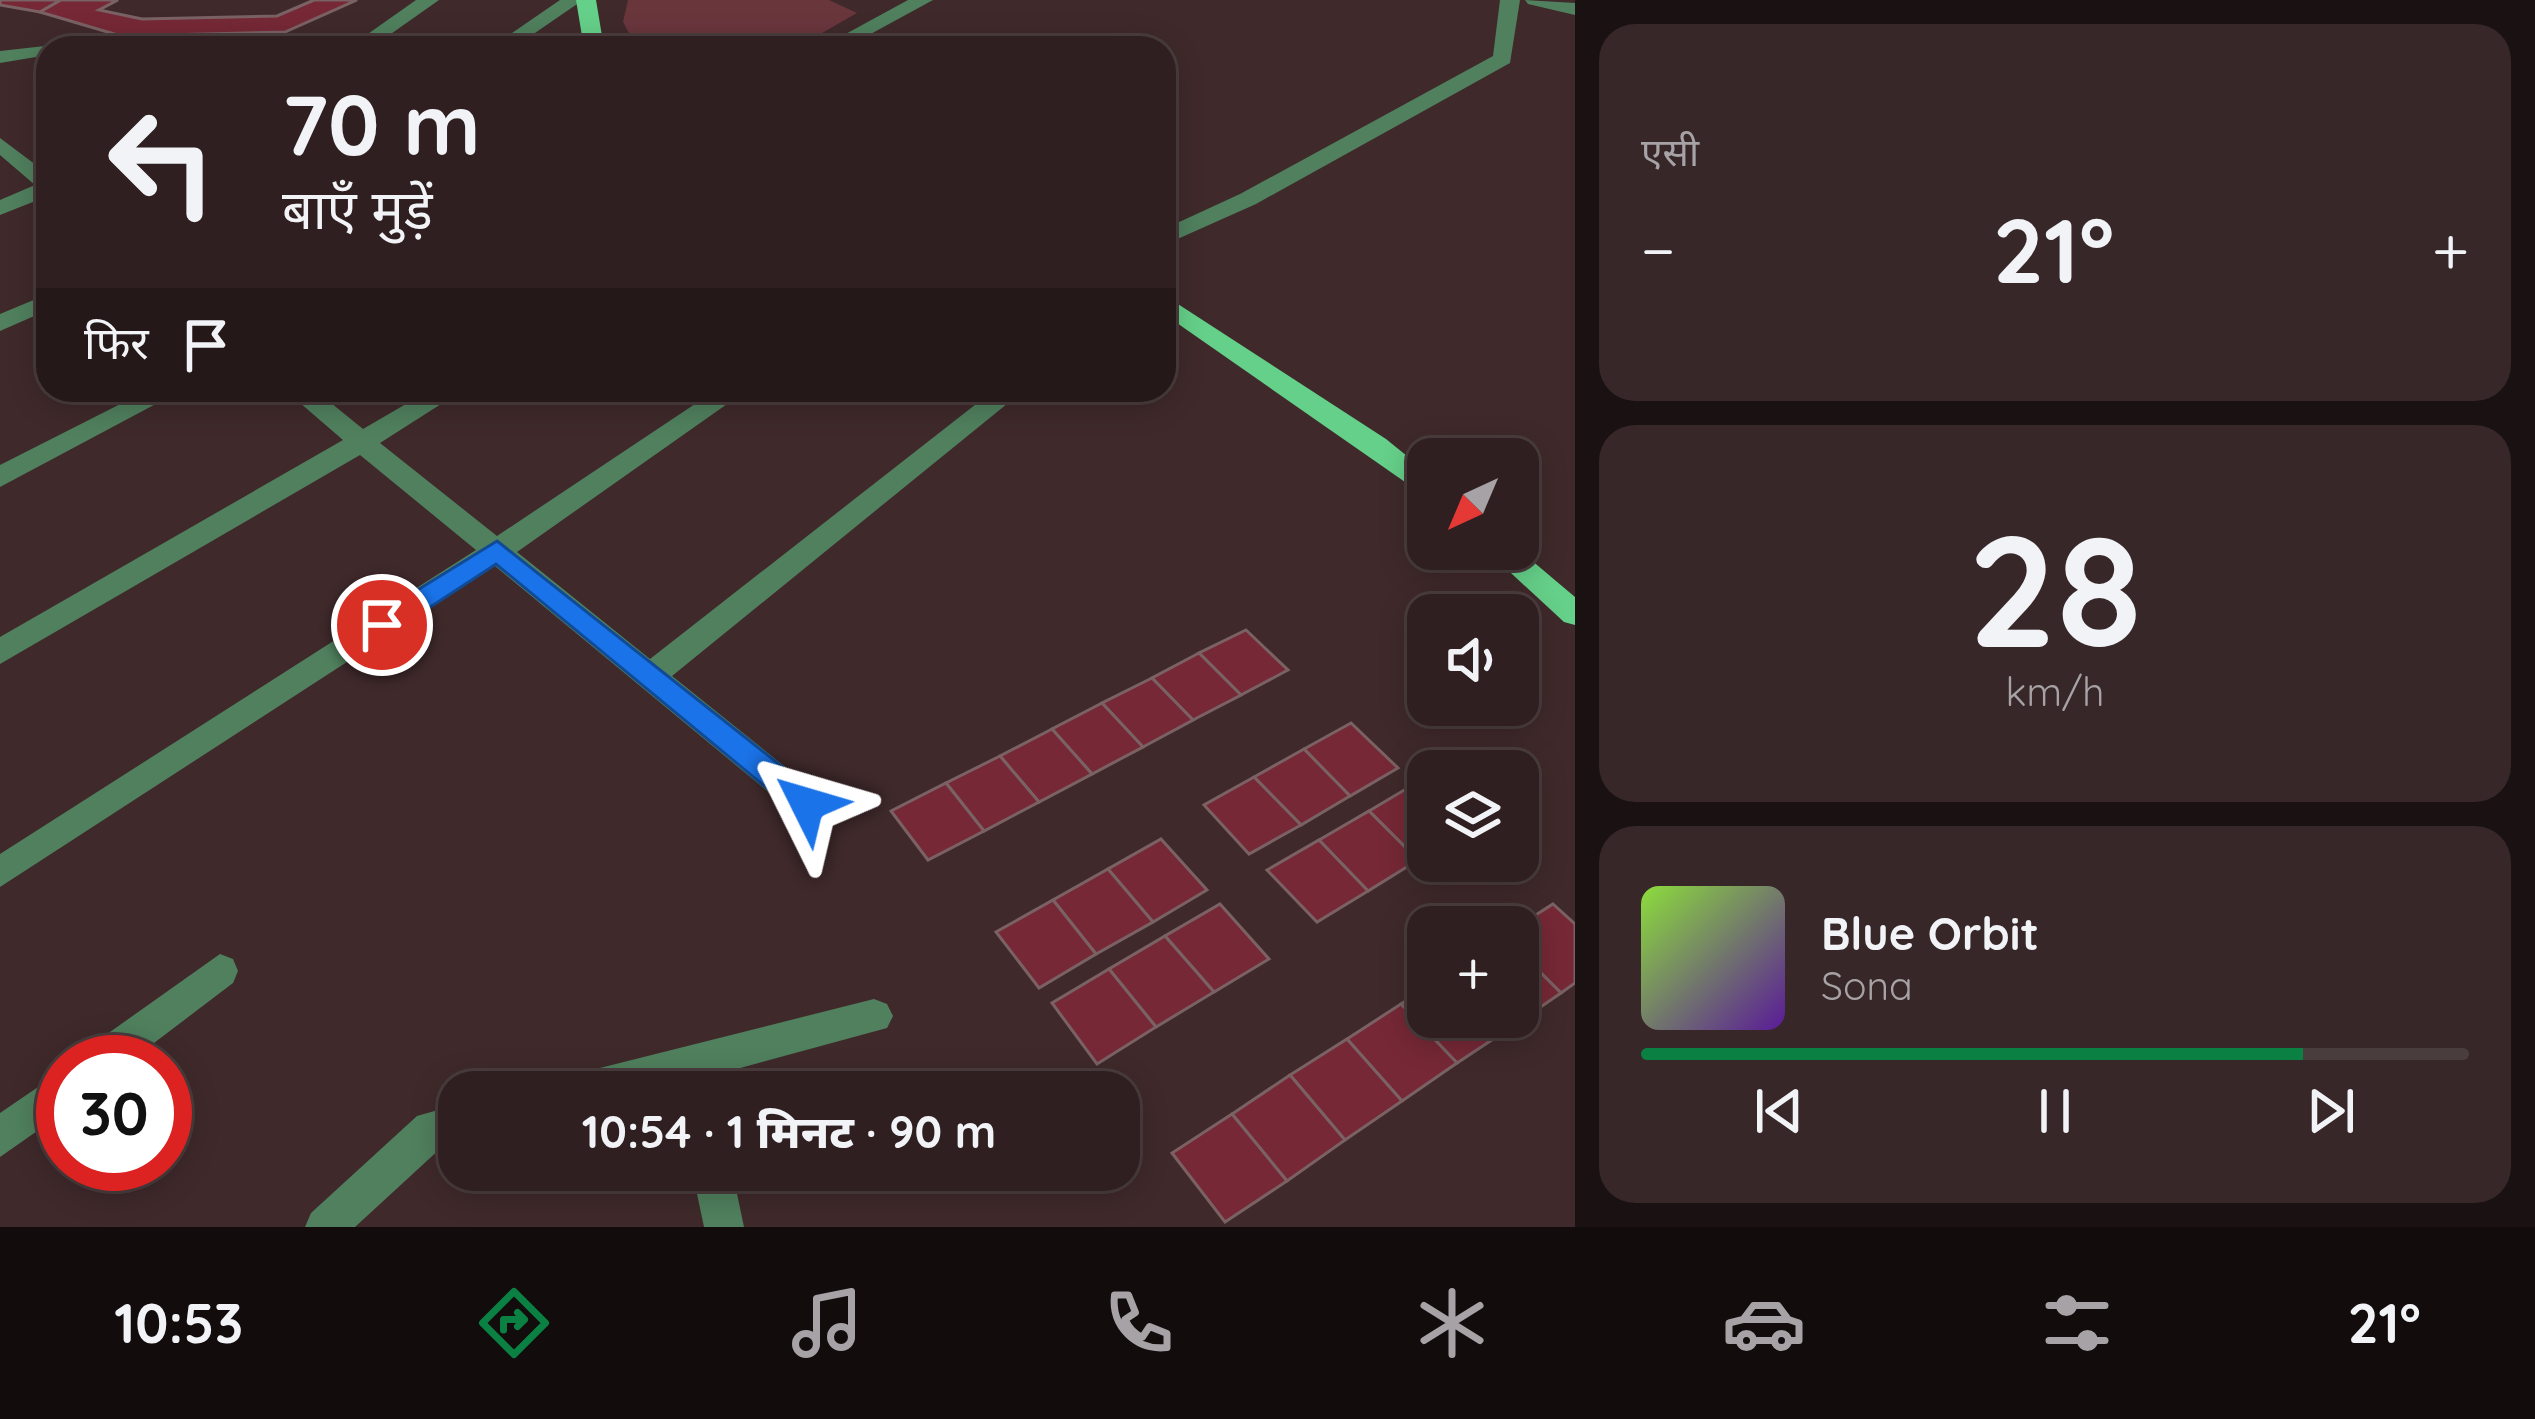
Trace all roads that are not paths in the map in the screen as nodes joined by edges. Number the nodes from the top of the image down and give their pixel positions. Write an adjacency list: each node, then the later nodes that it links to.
1 (429, 0): 8 (street)
2 (573, 0): 9 (street)
3 (586, 0): 10 (main road)
4 (923, 0): 11 (street)
5 (1510, 0): 20 (street)
6 (1535, 0): 7 (street)
7 (1575, 9)
8 (376, 36)
9 (518, 36)
10 (592, 36)
11 (853, 36)
12 (0, 41): 13 (street)
13 (36, 47)
14 (36, 51): 15 (street)
15 (0, 57)
16 (0, 144): 17 (street)
17 (36, 176)
18 (36, 192): 19 (street)
19 (0, 208)
20 (1176, 232)
21 (36, 306): 23 (street)
22 (1176, 311): 30 (main road)
23 (0, 323)
24 (146, 402): 31 (street)
25 (313, 402): 29 (street)
26 (431, 402): 29 (street)
27 (716, 402): 32 (street)
28 (996, 402): 36 (street)
29 (364, 443): 32 (street); 35 (street)
30 (1407, 471)
31 (0, 477)
32 (497, 550): 36 (street); 38 (street)
33 (1524, 570): 34 (main road)
34 (1575, 614)
35 (0, 652)
36 (653, 674): 37 (street)
37 (807, 804)
38 (0, 872)
39 (220, 971): 41 (street)
40 (874, 1016): 42 (street)
41 (135, 1035)
42 (713, 1071)
43 (36, 1110): 45 (street)
44 (438, 1128): 47 (street)
45 (0, 1137)
46 (716, 1191): 48 (street)
47 (325, 1227)
48 (724, 1227)

